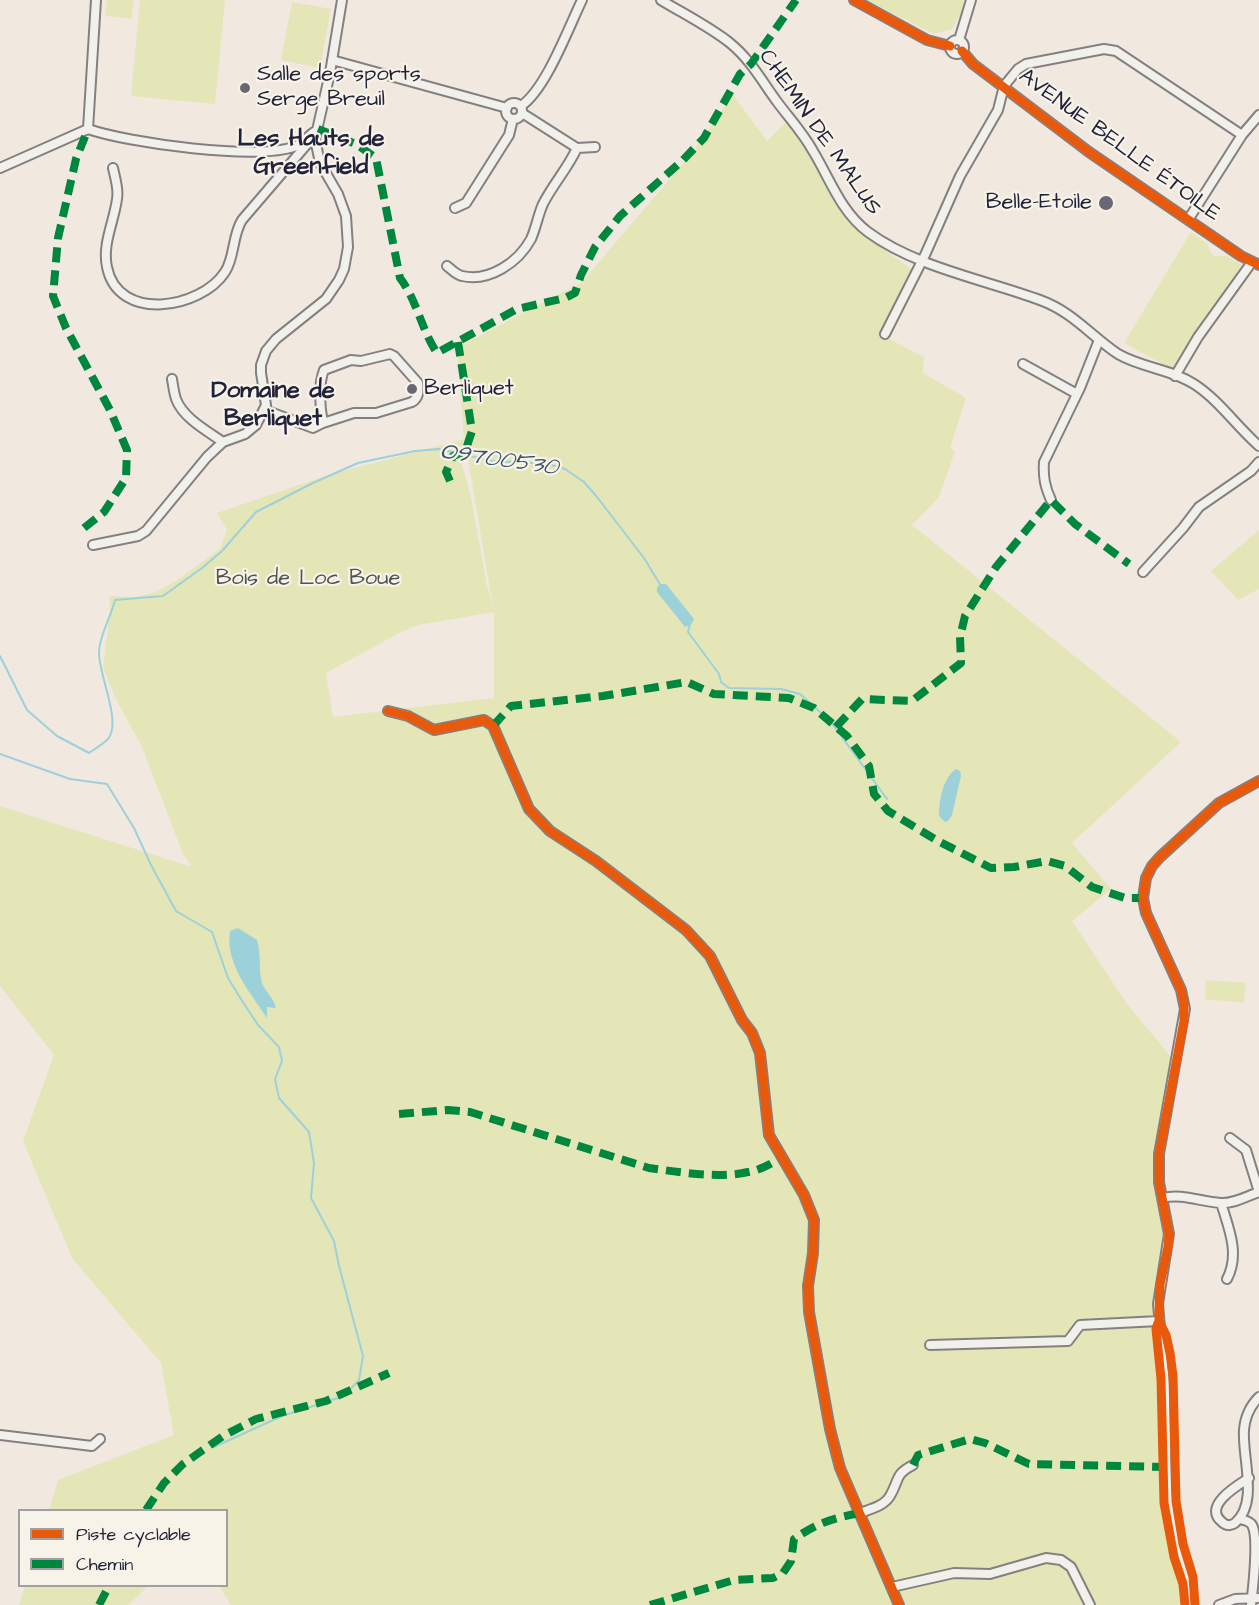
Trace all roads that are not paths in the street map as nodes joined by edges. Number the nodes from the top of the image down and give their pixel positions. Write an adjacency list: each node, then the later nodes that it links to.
1 (96, 0): 16 (street)
2 (342, 0): 10 (street)
3 (582, 0): 13 (street)
4 (661, 0): 25 (street, CHEMIN DE MALUS)
5 (854, 0): 8 (street)
6 (971, 0): 7 (street)
7 (958, 40): 8 (street); 9 (street)
8 (950, 46): 9 (street)
9 (962, 51): 11 (street, AVENUE BELLE ÉTOILE)
10 (332, 60): 12 (street); 17 (street)
11 (1004, 86): 18 (street); 24 (street, AVENUE BELLE ÉTOILE); 25 (street)
12 (507, 108): 13 (street); 15 (street)
13 (521, 110): 15 (street); 20 (street)
14 (1259, 115): 18 (street)
15 (513, 120): 23 (street)
16 (88, 129): 17 (street); 21 (street)
17 (318, 129): 22 (street); 34 (street)
18 (1242, 135): 24 (street)
19 (595, 147): 20 (street)
20 (577, 148): 27 (street)
21 (0, 168)
22 (112, 168)
23 (455, 208)
24 (1188, 220): 26 (street, AVENUE BELLE ÉTOILE)
25 (922, 260): 28 (street); 29 (street, CHEMIN DE MALUS)
26 (1256, 263): 31 (street)
27 (447, 266)
28 (885, 334)
29 (1099, 340): 31 (street, CHEMIN DE MALUS); 33 (street)
30 (1023, 364): 33 (street)
31 (1175, 376): 37 (street, CHEMIN DE MALUS)
32 (172, 379): 36 (street)
33 (1077, 394): 39 (street)
34 (265, 410): 35 (street); 36 (street)
35 (324, 423): 35 (street)
36 (223, 442): 40 (street)
37 (1258, 443)
38 (1259, 462): 41 (street)
39 (1051, 500)
40 (93, 545)
41 (1143, 572)
42 (388, 711): 56 (street)
43 (1259, 781): 46 (street)
44 (1230, 1138): 45 (street)
45 (1259, 1192): 47 (street)
46 (1163, 1198): 47 (street); 49 (street)
47 (1221, 1203): 48 (street)
48 (1227, 1279)
49 (1159, 1321): 50 (street); 62 (street)
50 (935, 1348)
51 (1259, 1397): 55 (street)
52 (0, 1435): 53 (street)
53 (100, 1439)
54 (914, 1465): 56 (street)
55 (1249, 1478): 57 (street); 57 (street)
56 (860, 1513): 58 (street)
57 (1240, 1519): 59 (street)
58 (892, 1587): 60 (street); 61 (street)
59 (1254, 1600): 63 (street)
60 (899, 1605)
61 (1090, 1605)
62 (1189, 1605)
63 (1219, 1605)

